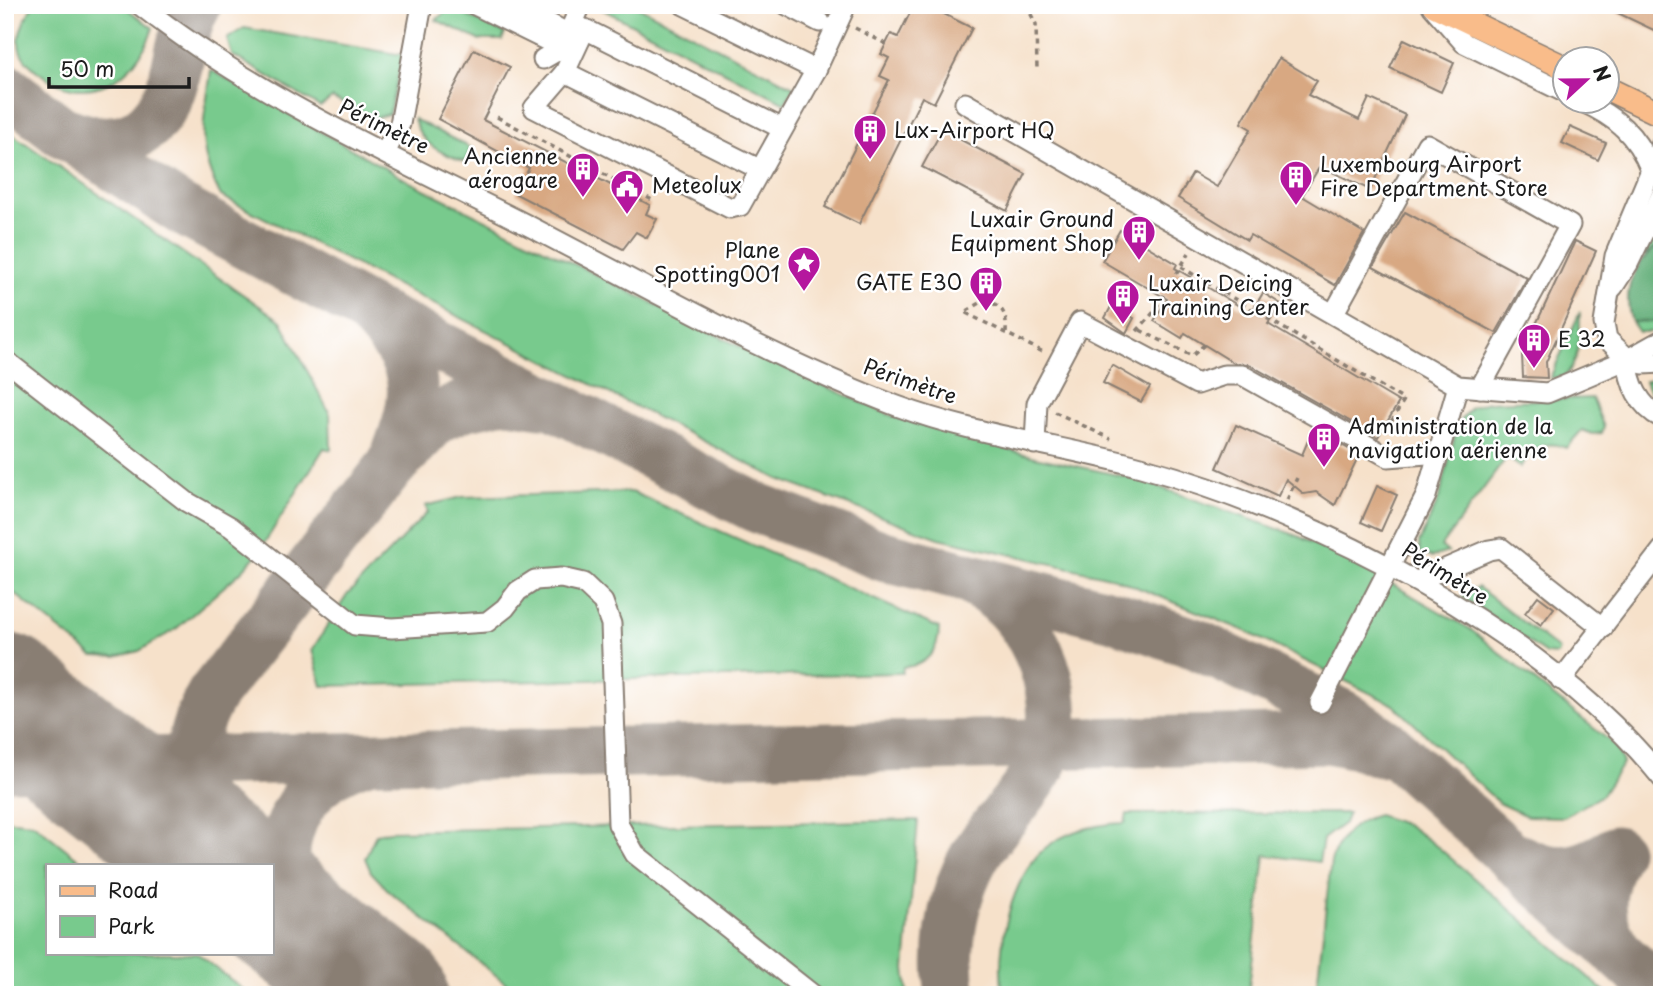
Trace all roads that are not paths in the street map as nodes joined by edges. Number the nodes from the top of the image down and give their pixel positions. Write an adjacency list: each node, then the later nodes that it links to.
1 (140, 5): 23 (lane, Périmètre)
2 (422, 5): 23 (lane)
3 (475, 5): 11 (lane)
4 (513, 5): 11 (lane)
5 (581, 5): 11 (lane)
6 (684, 5): 14 (lane)
7 (787, 5): 10 (lane)
8 (1433, 5): 13 (main road); 16 (lane)
9 (844, 13): 14 (lane)
10 (820, 22)
11 (565, 41): 12 (lane)
12 (543, 59)
13 (1552, 61)
14 (816, 70): 21 (lane)
15 (565, 72): 21 (lane); 25 (lane); 25 (lane)
16 (1552, 86)
17 (1622, 96): 19 (main road)
18 (965, 103): 28 (lane)
19 (1662, 115)
20 (1609, 116): 24 (lane)
21 (783, 129): 25 (lane)
22 (1662, 144): 24 (lane)
23 (385, 153): 36 (lane, Périmètre)
24 (1650, 168): 27 (lane)
25 (759, 169)
26 (1662, 194): 27 (lane)
27 (1609, 294): 30 (lane)
28 (1334, 313): 33 (lane); 34 (lane)
29 (1662, 340): 30 (lane)
30 (1628, 359): 32 (lane); 34 (lane); 35 (lane)
31 (5, 360): 45 (lane)
32 (1662, 362)
33 (1458, 386): 34 (lane); 37 (lane)
34 (1480, 388)
35 (1662, 418)
36 (1035, 444): 37 (lane); 39 (lane, Périmètre)
37 (1440, 453): 39 (lane)
38 (1662, 550): 41 (lane)
39 (1390, 566): 40 (lane, Périmètre); 43 (lane)
40 (1417, 581): 41 (lane); 42 (lane, Périmètre)
41 (1603, 628): 42 (lane)
42 (1561, 680): 44 (lane, Périmètre)
43 (1320, 703)
44 (1662, 778)
45 (813, 995)

